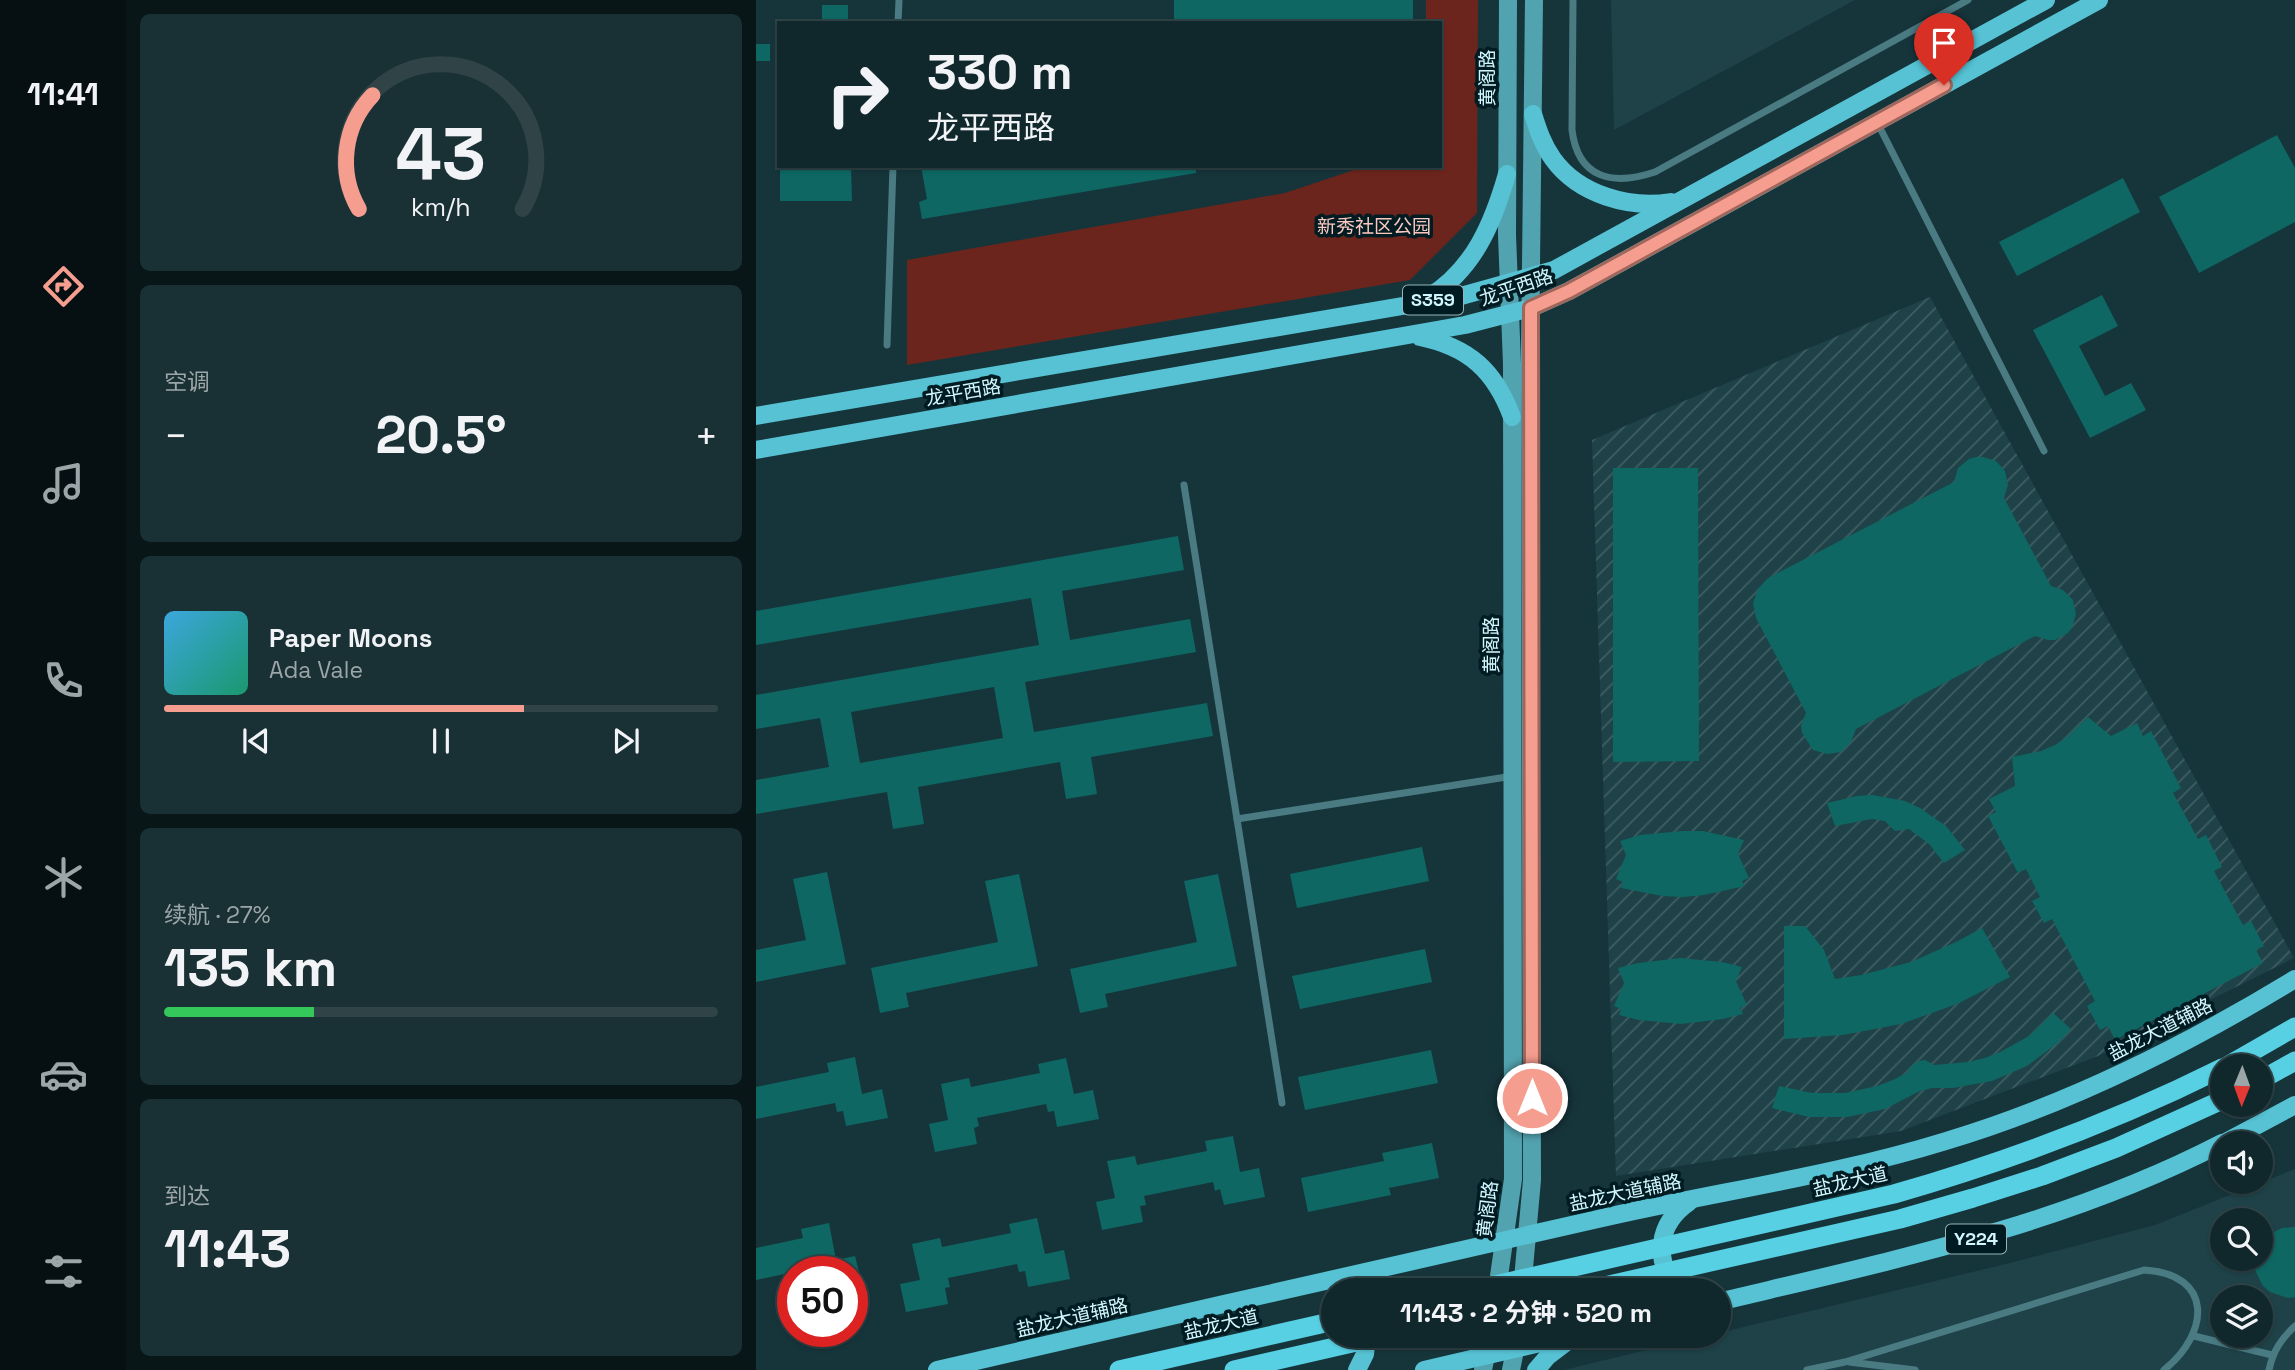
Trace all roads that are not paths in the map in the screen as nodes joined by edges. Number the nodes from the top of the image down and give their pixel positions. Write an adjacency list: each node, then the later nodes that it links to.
1 (899, 0): 8 (lane)
2 (1508, 0): 12 (main road, 黄阁路)
3 (1534, 0): 9 (main road, 黄阁路)
4 (1573, 0): 5 (lane)
5 (1968, 0)
6 (2046, 0): 13 (main road, 龙平西路 / S359)
7 (2099, 0): 10 (main road, 龙平西路 / S359)
8 (898, 21)
9 (1533, 114): 13 (main road); 14 (main road, 黄阁路)
10 (1877, 122): 17 (main road, 龙平西路 / S359); 26 (lane)
11 (893, 168): 21 (lane)
12 (1507, 174): 15 (main road, 黄阁路); 16 (main road)
13 (1682, 200): 14 (main road, 龙平西路 / S359)
14 (1531, 278): 15 (main road, 龙平西路 / S359); 17 (main road, 黄阁路)
15 (1508, 284): 16 (main road, 龙平西路 / S359); 18 (main road, 黄阁路)
16 (1420, 303): 19 (main road, 龙平西路 / S359)
17 (1531, 308): 18 (main road, 龙平西路 / S359); 28 (main road, 黄阁路)
18 (1510, 315): 20 (main road, 龙平西路 / S359); 24 (main road, 黄阁路)
19 (1240, 333): 22 (main road); 23 (main road, 龙平西路 / S359)
20 (1410, 335): 22 (main road, 龙平西路 / S359); 24 (main road)
21 (887, 345)
22 (1245, 364): 25 (main road, 龙平西路 / S359)
23 (756, 416)
24 (1512, 417): 29 (main road, 黄阁路)
25 (756, 450)
26 (2044, 452)
27 (1184, 485): 30 (lane)
28 (1531, 773): 29 (lane); 43 (main road, 黄阁路)
29 (1512, 776): 30 (lane); 44 (main road, 黄阁路)
30 (1237, 819): 37 (lane)
31 (2295, 979): 42 (main road, 盐龙大道辅路)
32 (2295, 1027): 33 (highway, 盐龙大道)
33 (2248, 1054)
34 (2295, 1061): 35 (highway)
35 (2273, 1073)
36 (2210, 1074): 47 (highway, 盐龙大道, bridge)
37 (1282, 1103)
38 (2210, 1105): 48 (highway, bridge)
39 (2295, 1105): 40 (main road, Y224)
40 (2246, 1131)
41 (2210, 1149): 51 (main road, Y224)
42 (1692, 1200): 43 (main road, 盐龙大道辅路); 49 (main road)
43 (1527, 1235): 44 (main road, 盐龙大道辅路); 46 (main road, 黄阁路)
44 (1505, 1240): 45 (main road, 黄阁路); 50 (main road, 盐龙大道辅路)
45 (1499, 1278)
46 (1523, 1278)
47 (1526, 1278)
48 (1640, 1278)
49 (1668, 1278)
50 (1319, 1282): 63 (main road, 盐龙大道辅路)
51 (1731, 1299)
52 (1321, 1324): 64 (highway, 盐龙大道)
53 (2295, 1326): 60 (lane)
54 (2194, 1336): 60 (lane); 61 (lane); 72 (lane)
55 (1330, 1348): 65 (highway, bridge)
56 (1366, 1348): 66 (main road)
57 (1508, 1348): 62 (main road)
58 (1516, 1348): 68 (main road)
59 (1558, 1348): 69 (main road)
60 (2272, 1355): 73 (lane)
61 (1845, 1362): 70 (lane); 71 (lane)
62 (1485, 1363): 67 (main road)
63 (937, 1370)
64 (1121, 1370)
65 (1234, 1370)
66 (1357, 1370)
67 (1424, 1370)
68 (1511, 1370)
69 (1536, 1370)
70 (1808, 1370)
71 (1915, 1370)
72 (2164, 1370)
73 (2269, 1370)

